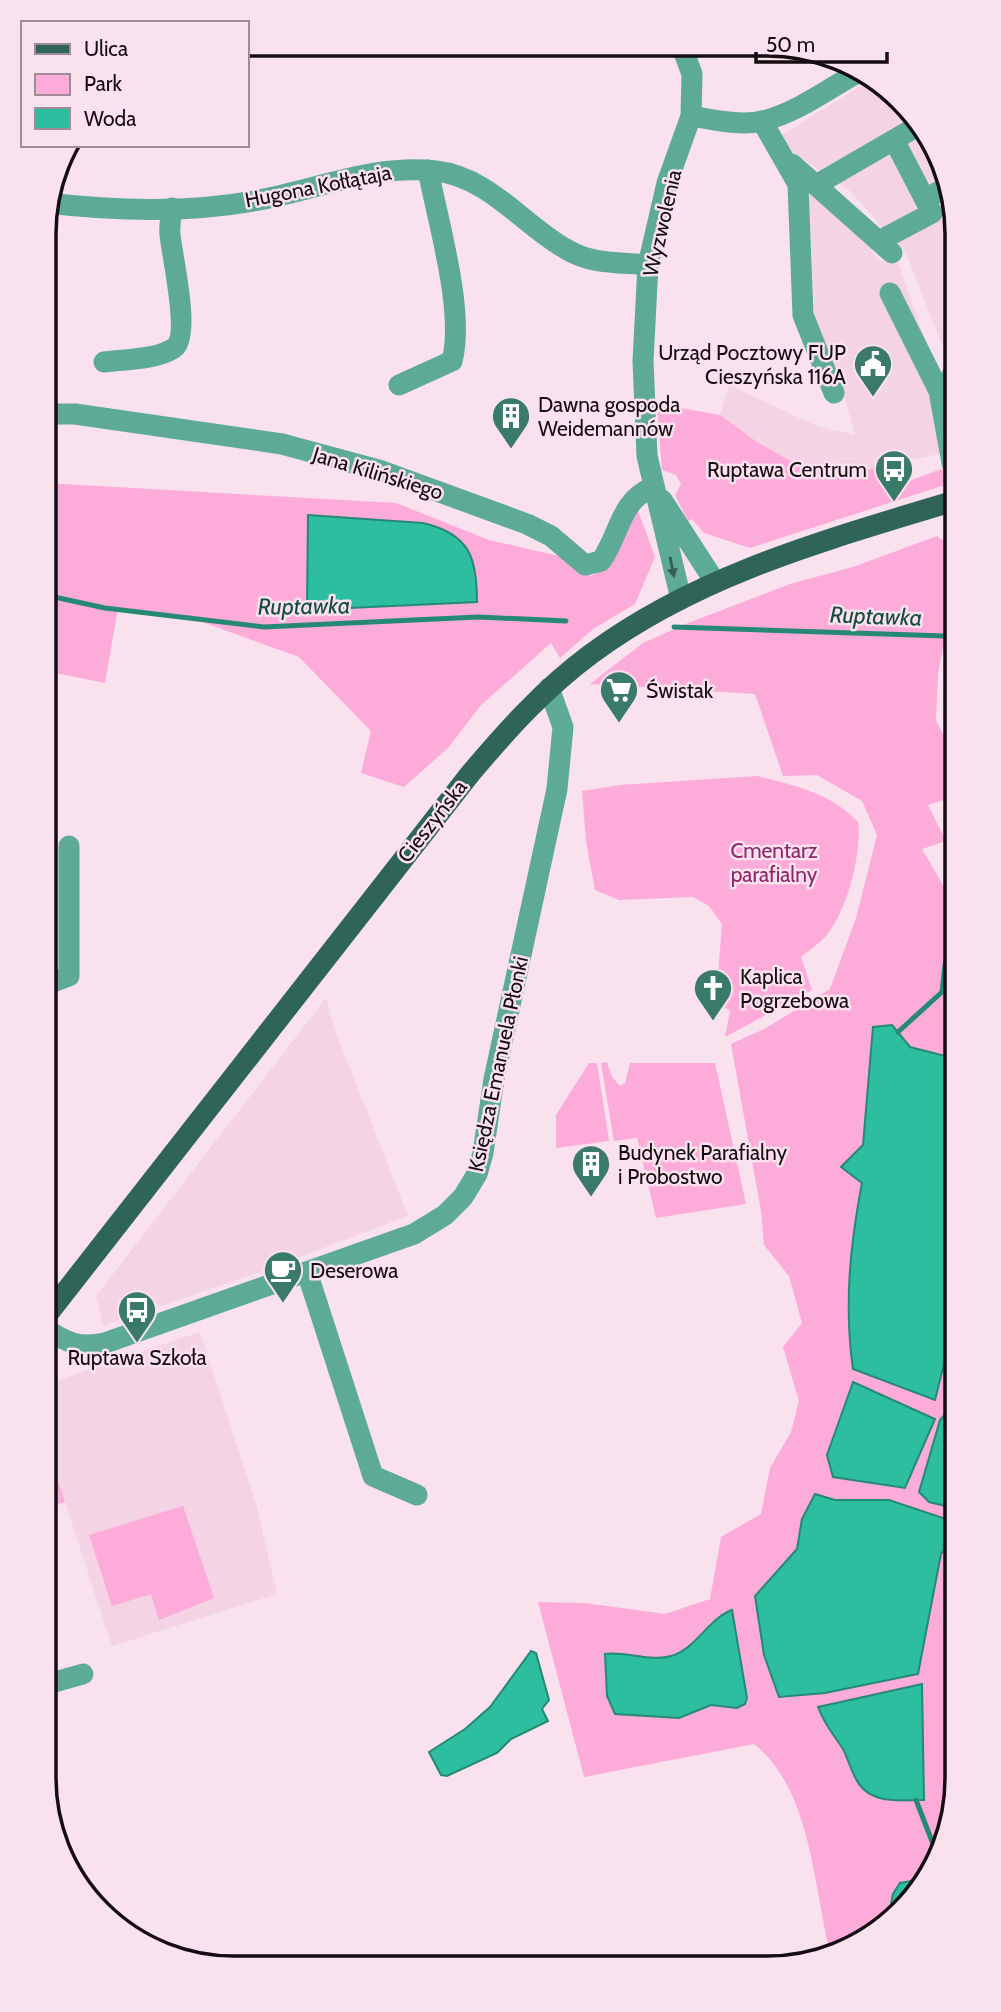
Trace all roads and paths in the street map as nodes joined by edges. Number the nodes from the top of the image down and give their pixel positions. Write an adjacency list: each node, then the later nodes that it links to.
1 (685, 56): 3 (street, Wyzwolenia)
2 (851, 77): 4 (street)
3 (691, 116): 4 (street); 14 (street, Wyzwolenia)
4 (762, 121): 7 (street)
5 (911, 130): 6 (street)
6 (894, 140): 9 (street); 11 (street)
7 (780, 153): 9 (street); 18 (street)
8 (428, 170): 13 (street, Hugona Kołłątaja); 14 (street, Hugona Kołłątaja); 17 (street)
9 (816, 185): 11 (street)
10 (940, 191): 11 (street)
11 (925, 199)
12 (59, 203): 13 (street, Hugona Kołłątaja)
13 (172, 208): 16 (street)
14 (648, 265): 21 (street, Wyzwolenia)
15 (890, 293): 20 (street)
16 (104, 362)
17 (399, 385)
18 (834, 394)
19 (56, 414): 21 (street, Jana Kilińskiego)
20 (945, 424)
21 (653, 487): 23 (street, Wyzwolenia); 24 (street, Wyzwolenia, one-way to 24)
22 (945, 504): 23 (main road, Cieszyńska)
23 (715, 582): 24 (main road, Cieszyńska)
24 (681, 599): 25 (main road, Cieszyńska)
25 (550, 688): 28 (street, Księdza Emanuela Płonki); 29 (main road, Cieszyńska)
26 (69, 846): 27 (street)
27 (56, 981)
28 (307, 1272): 30 (street, Księdza Emanuela Płonki); 31 (street)
29 (56, 1304)
30 (56, 1336)
31 (416, 1495)
32 (83, 1674): 33 (street)
33 (56, 1682)

